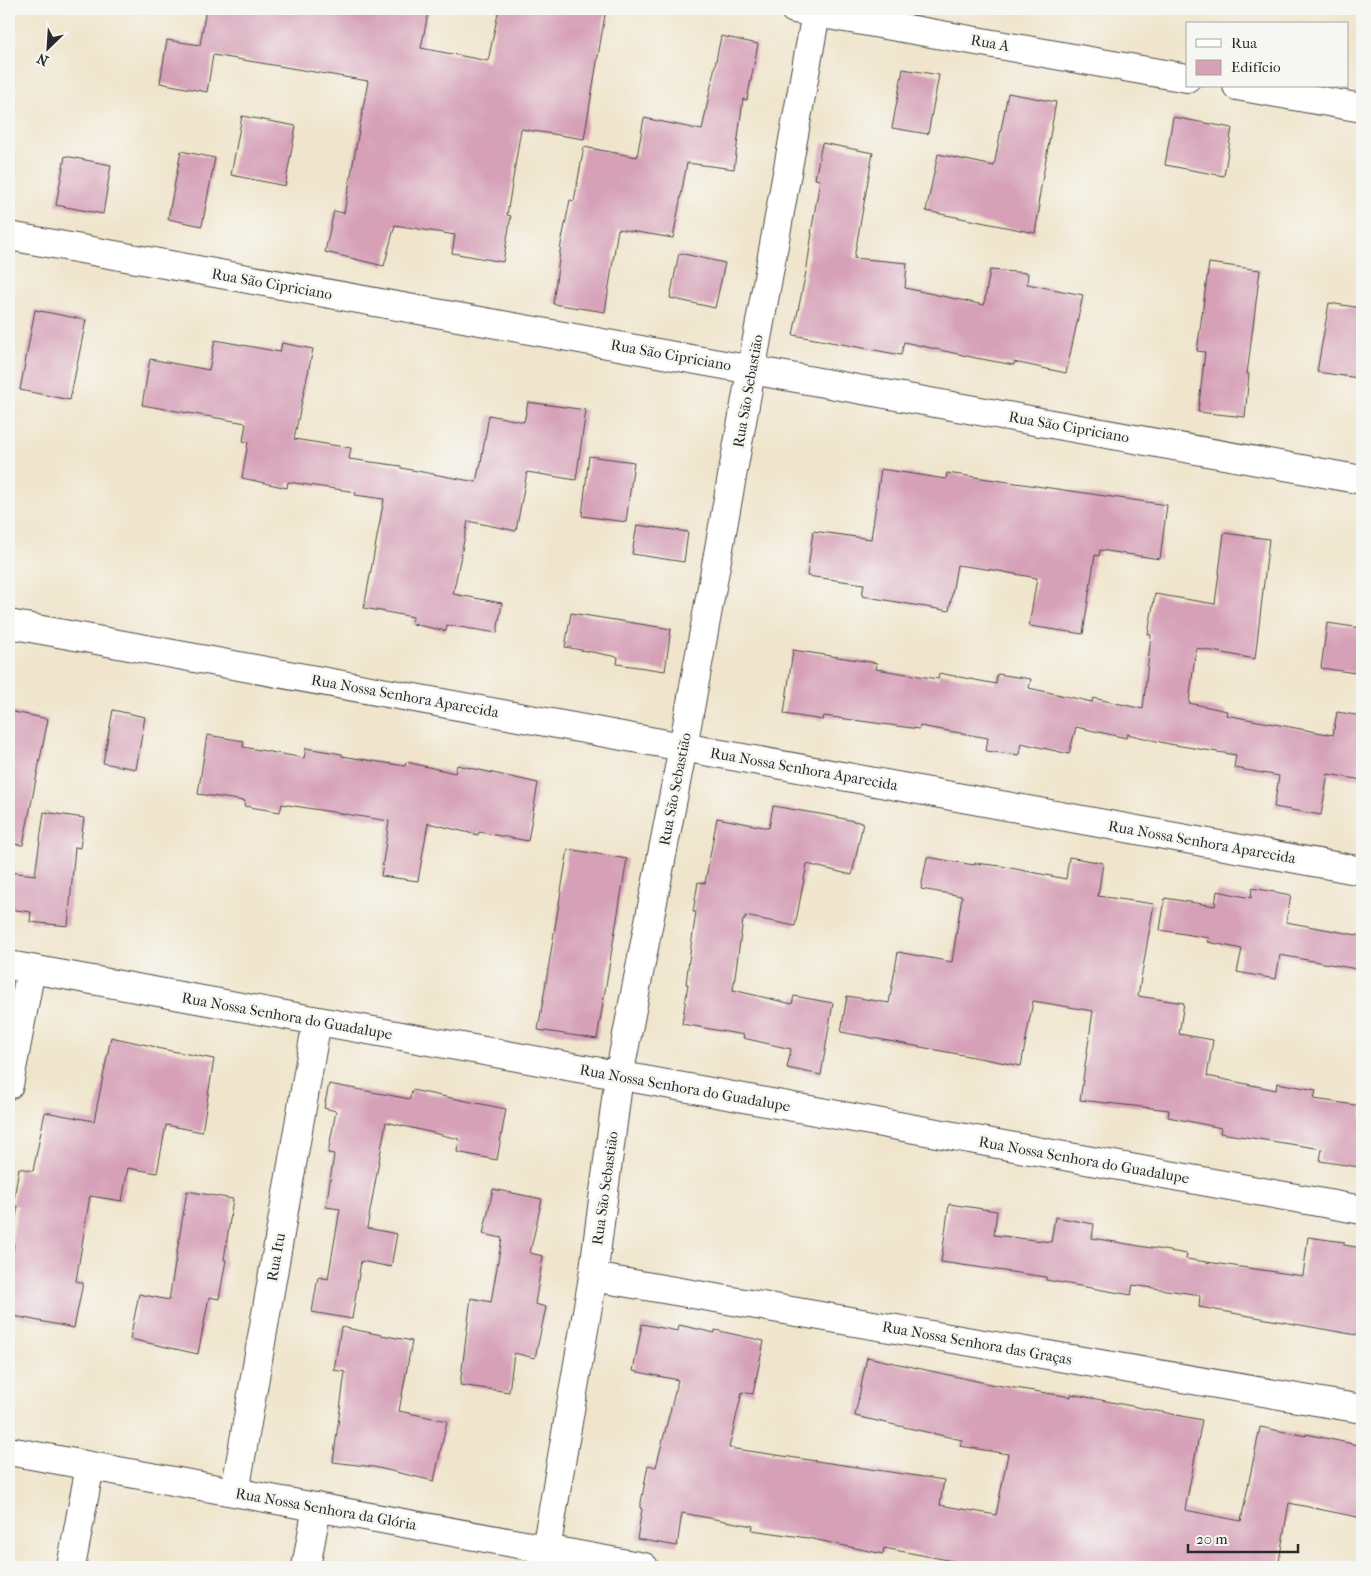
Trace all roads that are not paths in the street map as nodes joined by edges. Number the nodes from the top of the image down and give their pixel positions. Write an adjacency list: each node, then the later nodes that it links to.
1 (805, 11): 2 (street, Rua A); 6 (street, Rua São Sebastião)
2 (1186, 78)
3 (1248, 88): 4 (street)
4 (1362, 108)
5 (9, 236): 6 (street, Rua São Cipriciano)
6 (752, 370): 7 (street, Rua São Cipriciano); 9 (street, Rua São Sebastião)
7 (1362, 480)
8 (9, 624): 9 (street, Rua Nossa Senhora Aparecida)
9 (683, 747): 10 (street, Rua Nossa Senhora Aparecida); 13 (street, Rua São Sebastião)
10 (1362, 871)
11 (20, 968): 12 (street, Rua Nossa Senhora do Guadalupe); 14 (street)
12 (317, 1021): 13 (street, Rua Nossa Senhora do Guadalupe); 20 (street, Rua Itu)
13 (620, 1076): 15 (street, Rua Nossa Senhora do Guadalupe); 16 (street, Rua São Sebastião)
14 (9, 1085)
15 (1362, 1210)
16 (593, 1277): 17 (street, Rua Nossa Senhora das Graças); 22 (street, Rua São Sebastião)
17 (1362, 1409)
18 (9, 1451): 19 (street, Rua Nossa Senhora da Glória)
19 (90, 1466): 20 (street, Rua Nossa Senhora da Glória); 23 (street)
20 (234, 1492): 21 (street, Rua Nossa Senhora da Glória)
21 (317, 1507): 22 (street, Rua Nossa Senhora da Glória); 24 (street)
22 (545, 1558): 25 (street, Rua Nossa Senhora da Glória)
23 (71, 1567)
24 (306, 1567)
25 (644, 1567)

